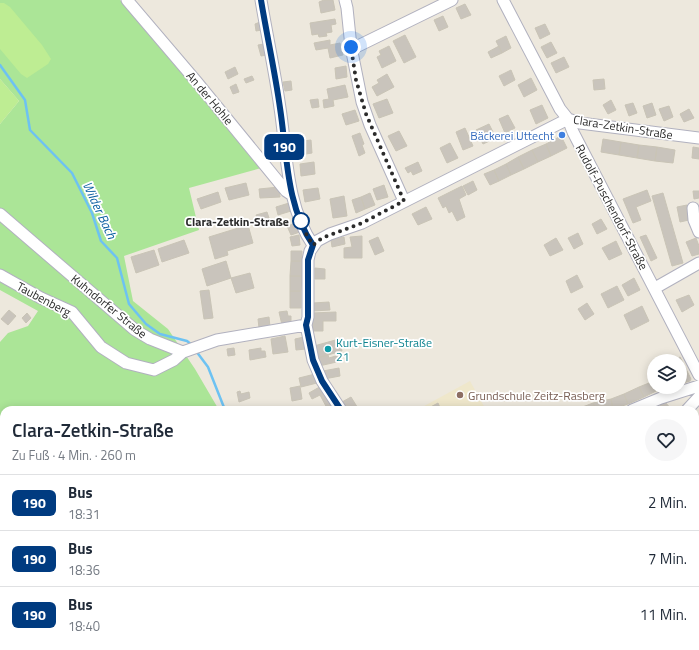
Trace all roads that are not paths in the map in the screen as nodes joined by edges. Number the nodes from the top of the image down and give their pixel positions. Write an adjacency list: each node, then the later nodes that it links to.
1 (127, 0): 9 (street, An der Hohle)
2 (261, 0): 9 (street)
3 (345, 0): 6 (street)
4 (452, 0): 6 (street)
5 (503, 0): 7 (street, Rudolf-Puschendorf-Straße)
6 (351, 47): 10 (street)
7 (568, 119): 8 (street, Clara-Zetkin-Straße); 10 (street, Clara-Zetkin-Straße); 17 (street, Rudolf-Puschendorf-Straße)
8 (699, 138)
9 (292, 195): 14 (street)
10 (404, 201): 14 (street, Clara-Zetkin-Straße)
11 (693, 208): 13 (street)
12 (0, 214): 19 (street, Kuhndorfer Straße)
13 (699, 232)
14 (313, 245): 18 (street)
15 (699, 263): 17 (street)
16 (0, 275): 19 (street, Taubenberg)
17 (654, 288): 20 (street, Rudolf-Puschendorf-Straße)
18 (306, 325): 19 (street); 23 (street)
19 (190, 350)
20 (699, 375)
21 (699, 386): 24 (street)
22 (699, 397): 25 (street)
23 (339, 406)
24 (642, 406)
25 (691, 406)

